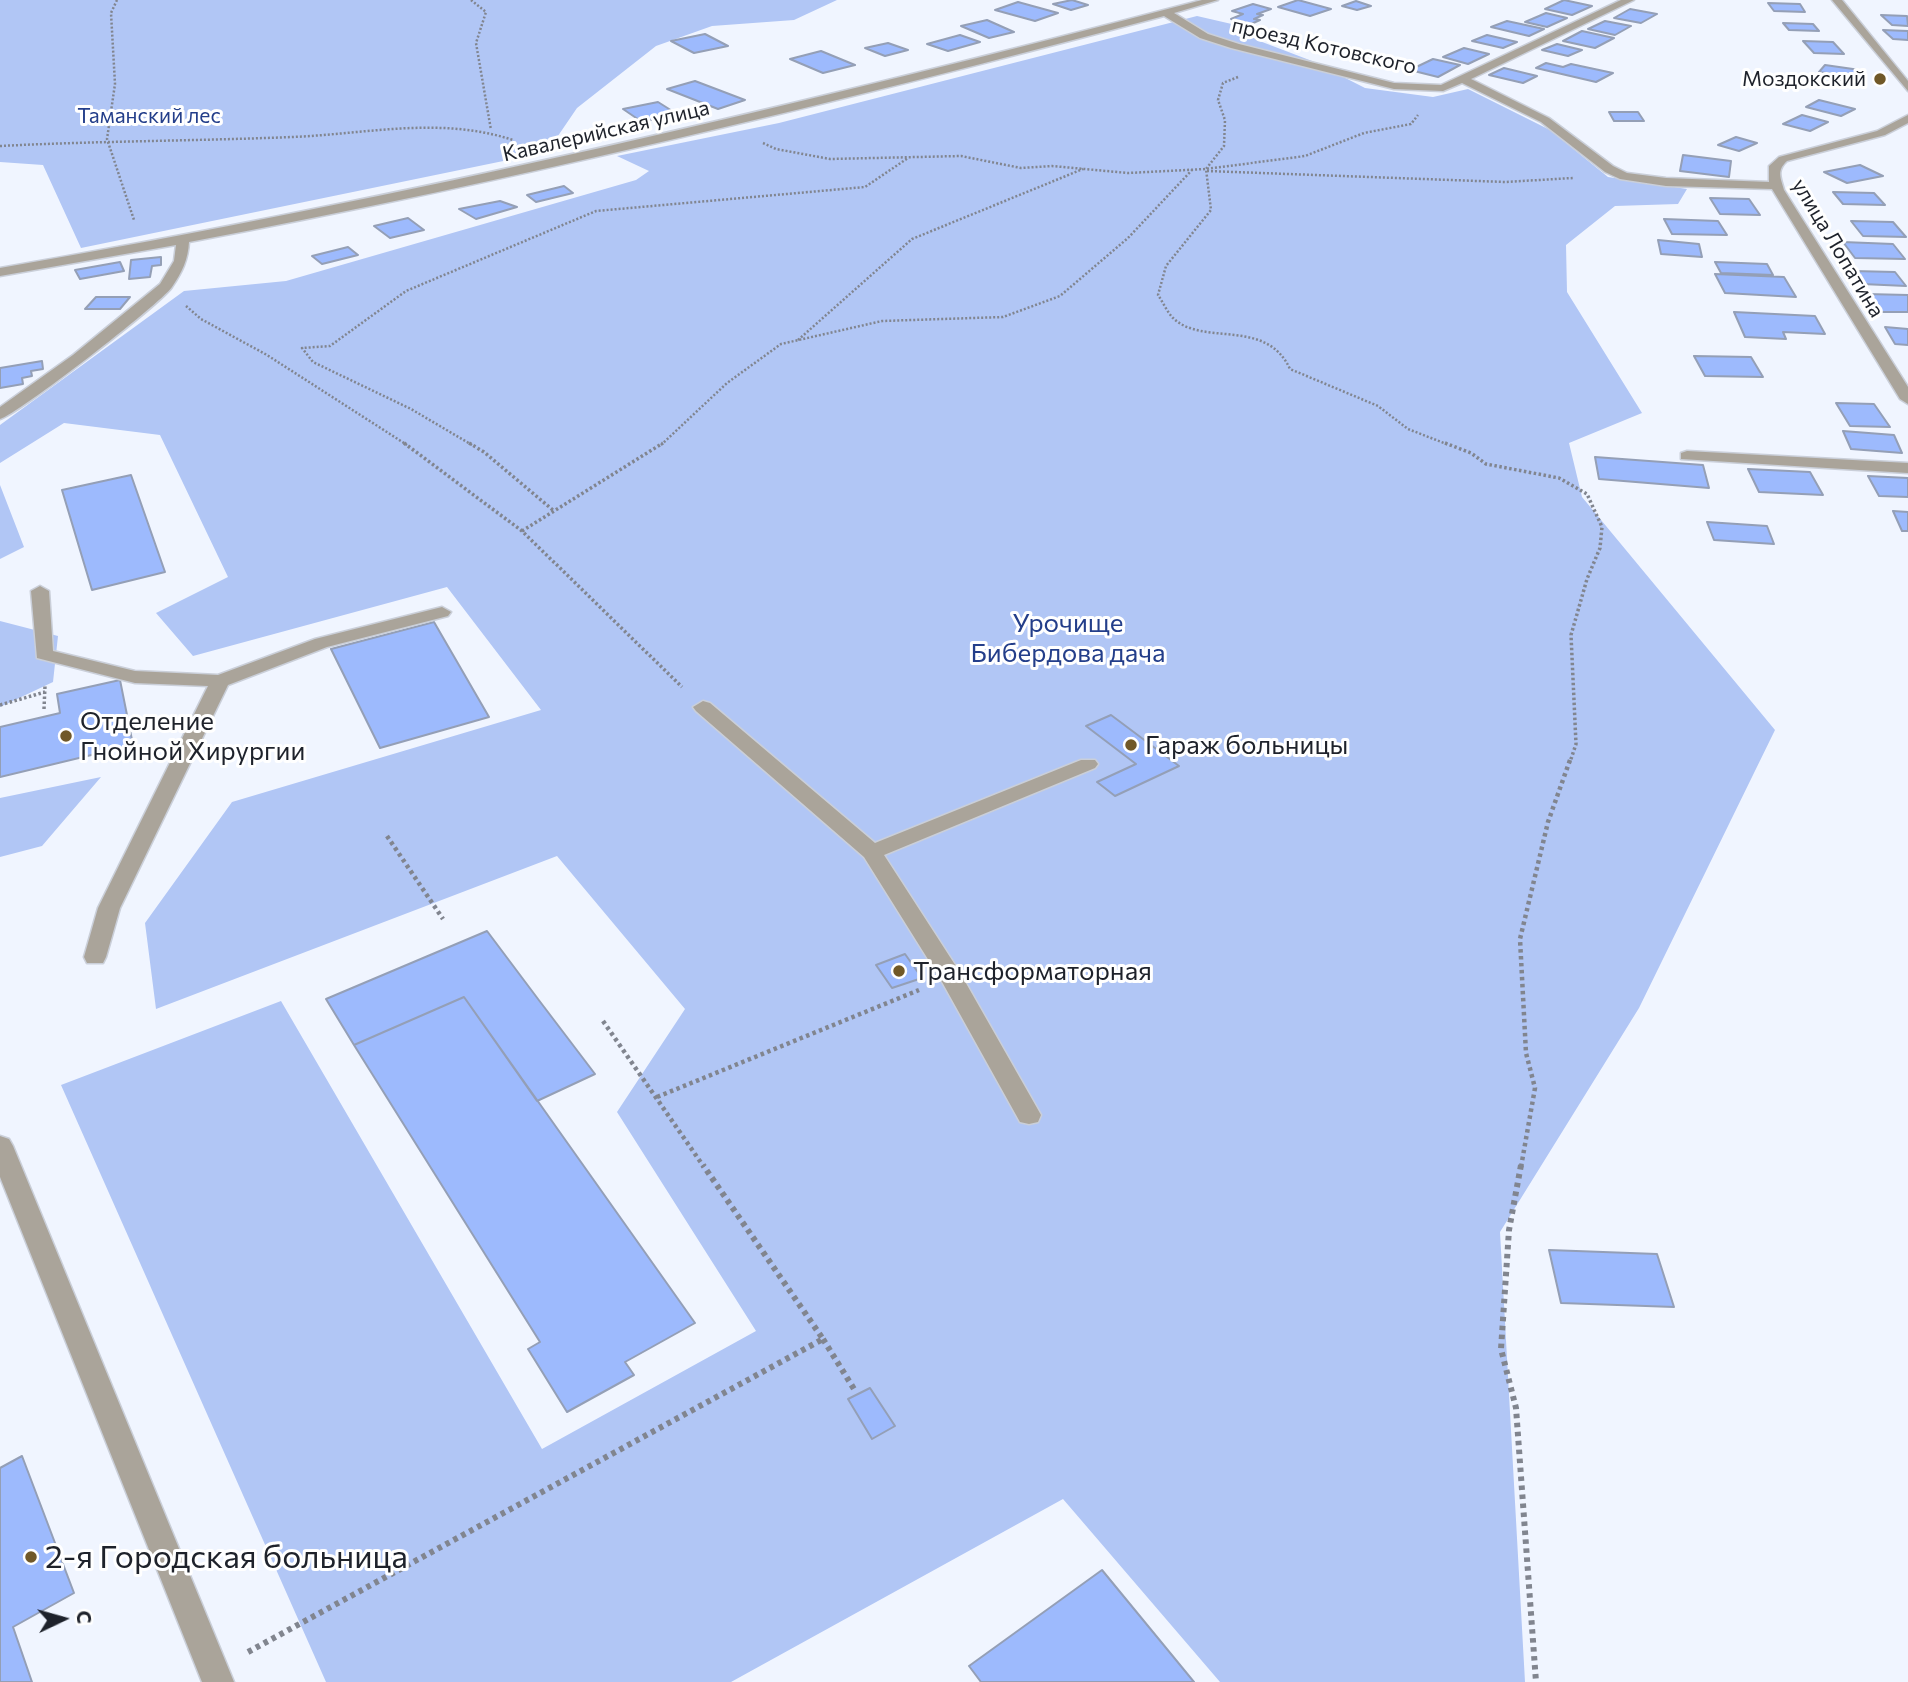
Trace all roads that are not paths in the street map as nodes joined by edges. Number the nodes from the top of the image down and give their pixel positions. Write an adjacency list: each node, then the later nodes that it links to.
1 (1213, 0): 4 (street, Кавалерийская улица)
2 (1629, 0): 5 (street, проезд Котовского)
3 (1837, 0): 6 (street)
4 (1166, 13): 5 (street, проезд Котовского); 9 (street, Кавалерийская улица)
5 (1463, 79): 8 (street)
6 (1908, 88)
7 (1908, 118): 8 (street, улица Лопатина)
8 (1777, 186): 11 (street, улица Лопатина)
9 (183, 242): 10 (street, Кавалерийская улица); 12 (street)
10 (0, 272)
11 (1908, 399)
12 (0, 414)
13 (1687, 456): 14 (street)
14 (1908, 468)
15 (40, 591): 17 (street)
16 (442, 612): 17 (street)
17 (220, 681): 21 (street)
18 (703, 707): 20 (street)
19 (1087, 764): 20 (street)
20 (872, 852): 22 (street)
21 (95, 957)
22 (1029, 1115)
23 (0, 1146): 24 (street)
24 (215, 1676)

